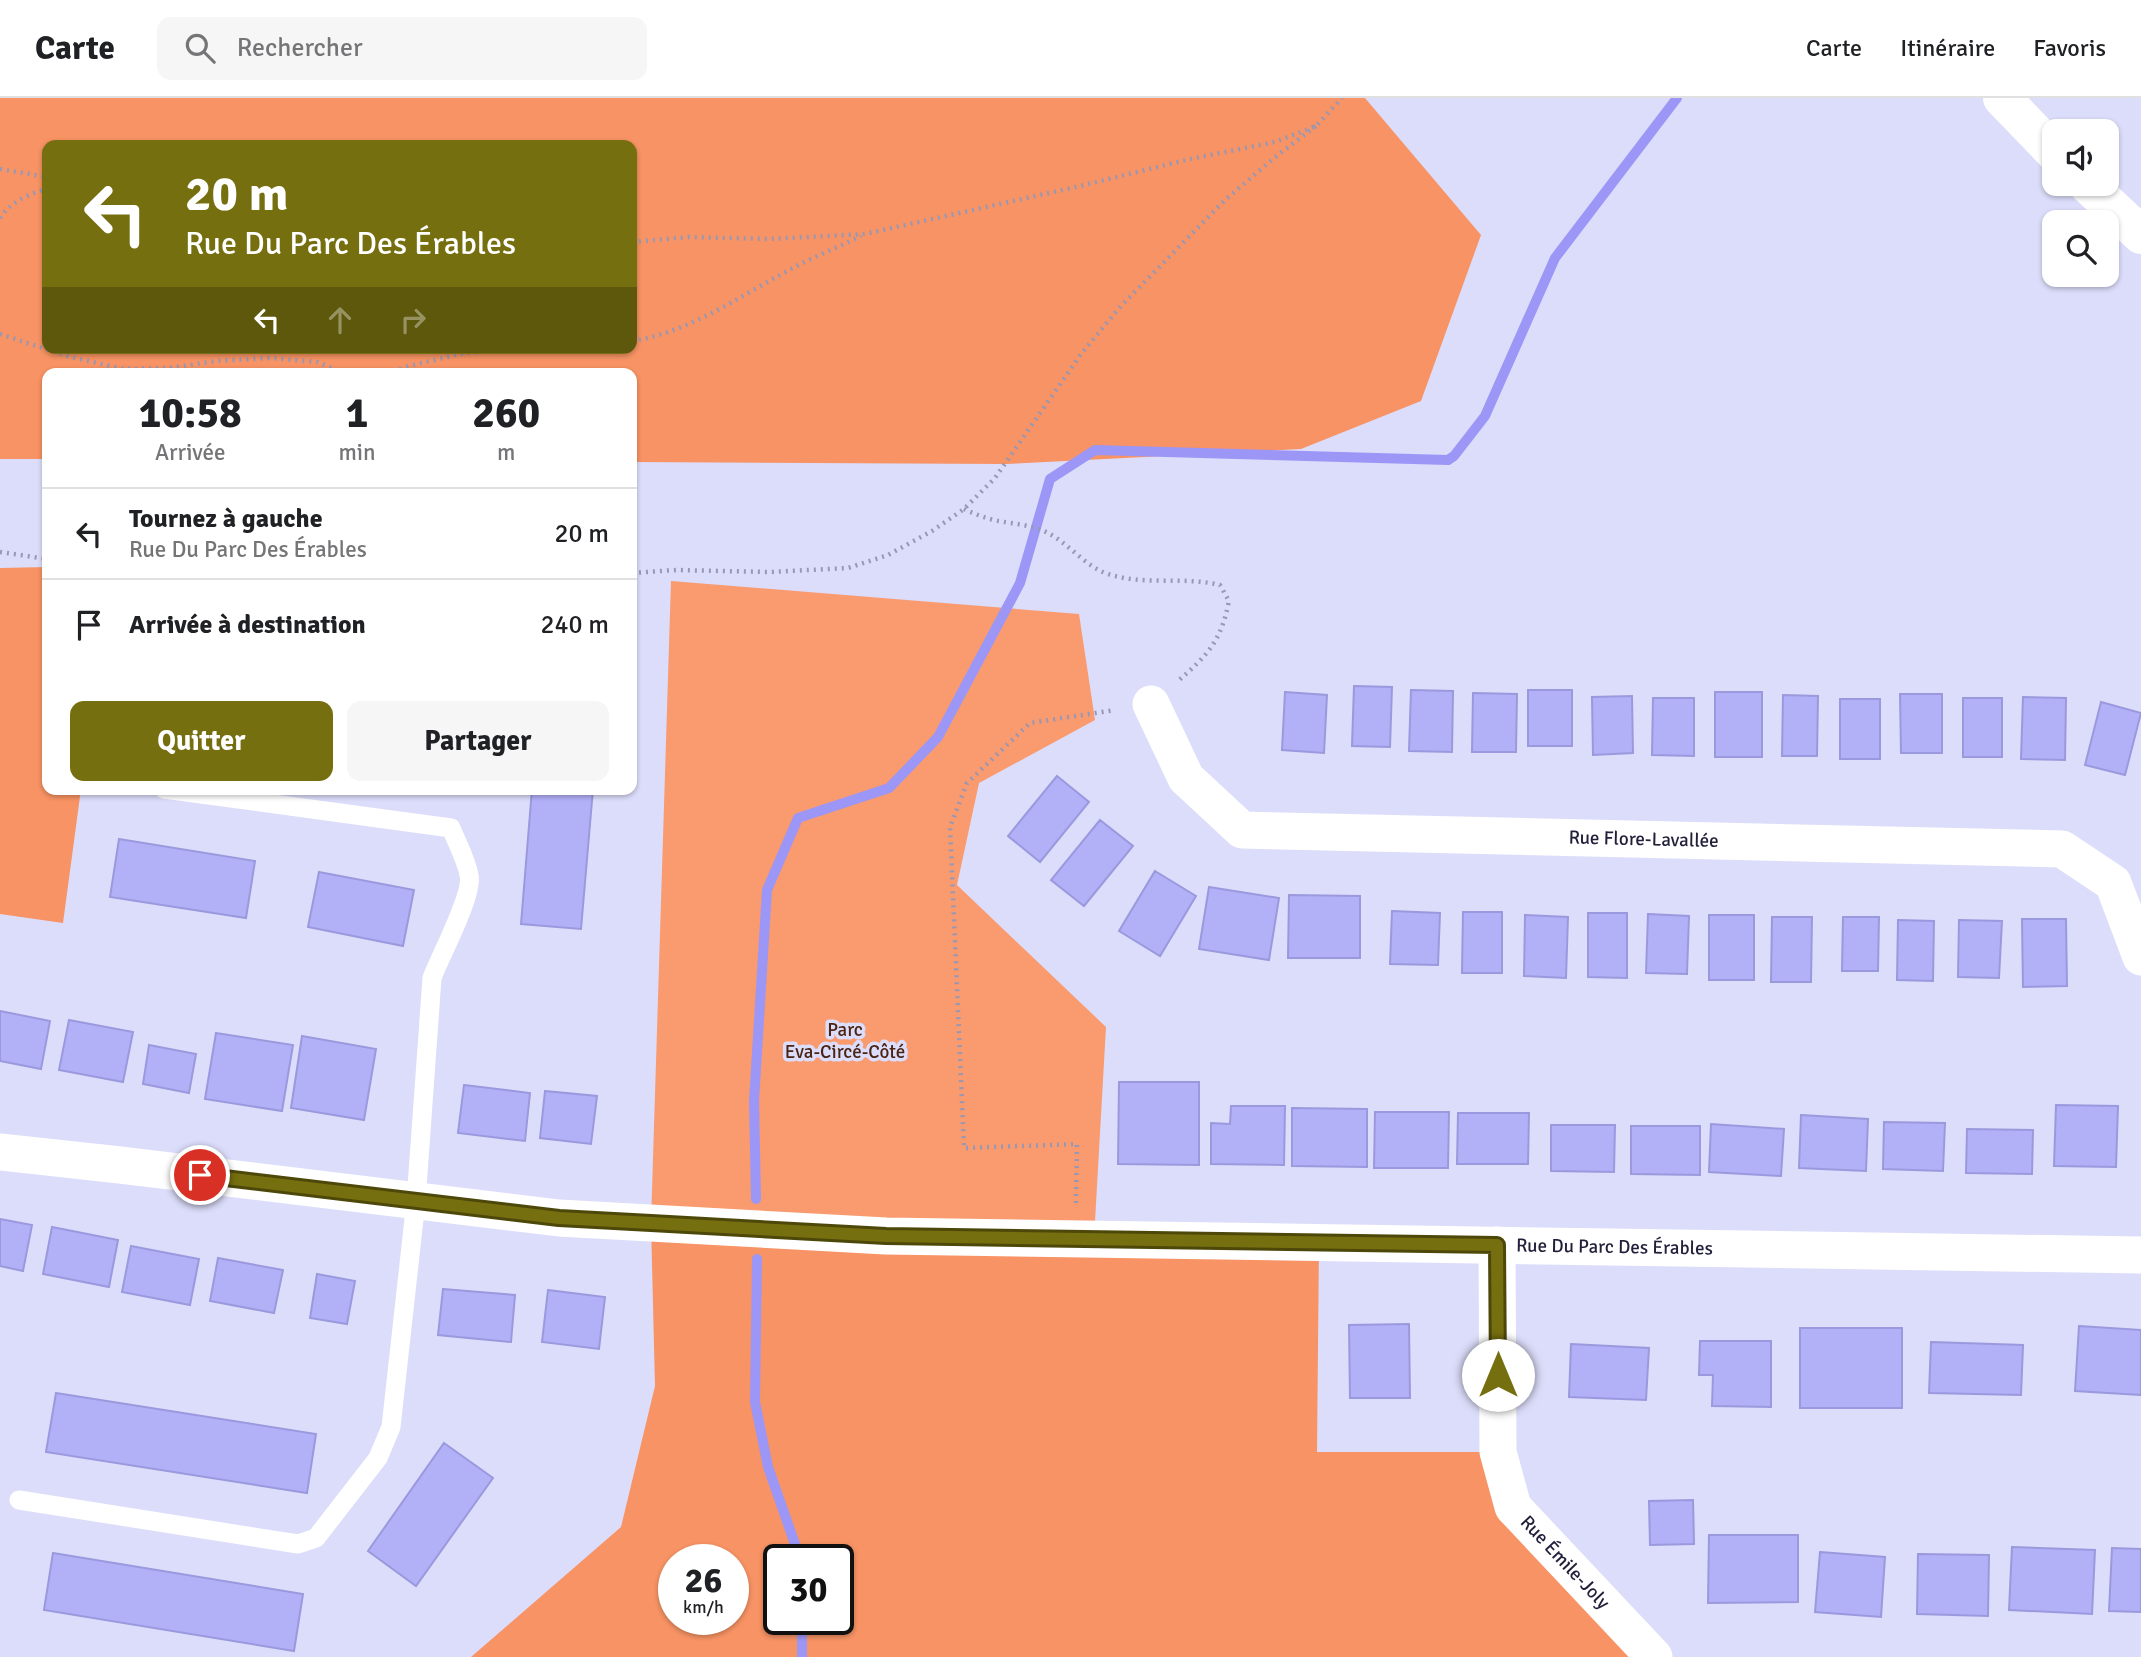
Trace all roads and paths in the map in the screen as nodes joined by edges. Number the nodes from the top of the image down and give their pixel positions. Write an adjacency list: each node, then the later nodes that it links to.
1 (1342, 98): 3 (path)
2 (2003, 99): 4 (street)
3 (1316, 126): 12 (path); 24 (path)
4 (2042, 140)
5 (0, 169): 6 (path)
6 (42, 176)
7 (42, 190): 10 (path)
8 (2100, 196): 13 (street)
9 (0, 201): 10 (path)
10 (5, 210): 11 (path)
11 (0, 218)
12 (865, 234): 14 (path); 16 (path)
13 (2141, 235)
14 (637, 242)
15 (0, 334): 17 (path)
16 (637, 340)
17 (42, 348)
18 (61, 354): 20 (path)
19 (461, 354): 23 (path)
20 (120, 368)
21 (169, 368): 22 (path)
22 (332, 368)
23 (402, 368)
24 (964, 509): 27 (path); 28 (path)
25 (0, 552): 26 (path)
26 (42, 558)
27 (637, 573)
28 (1151, 704): 30 (street, Rue Flore-Lavallée); 33 (path)
29 (208, 795): 32 (lane)
30 (2141, 957)
31 (0, 1153): 32 (street, Rue Du Parc Des Érables)
32 (416, 1201): 33 (street, Rue Du Parc Des Érables); 36 (lane)
33 (1076, 1239): 34 (street, Rue Du Parc Des Érables)
34 (1497, 1245): 35 (street, Rue Du Parc Des Érables); 37 (street, Rue Émile-Joly)
35 (2141, 1255)
36 (19, 1500)
37 (1654, 1657)

